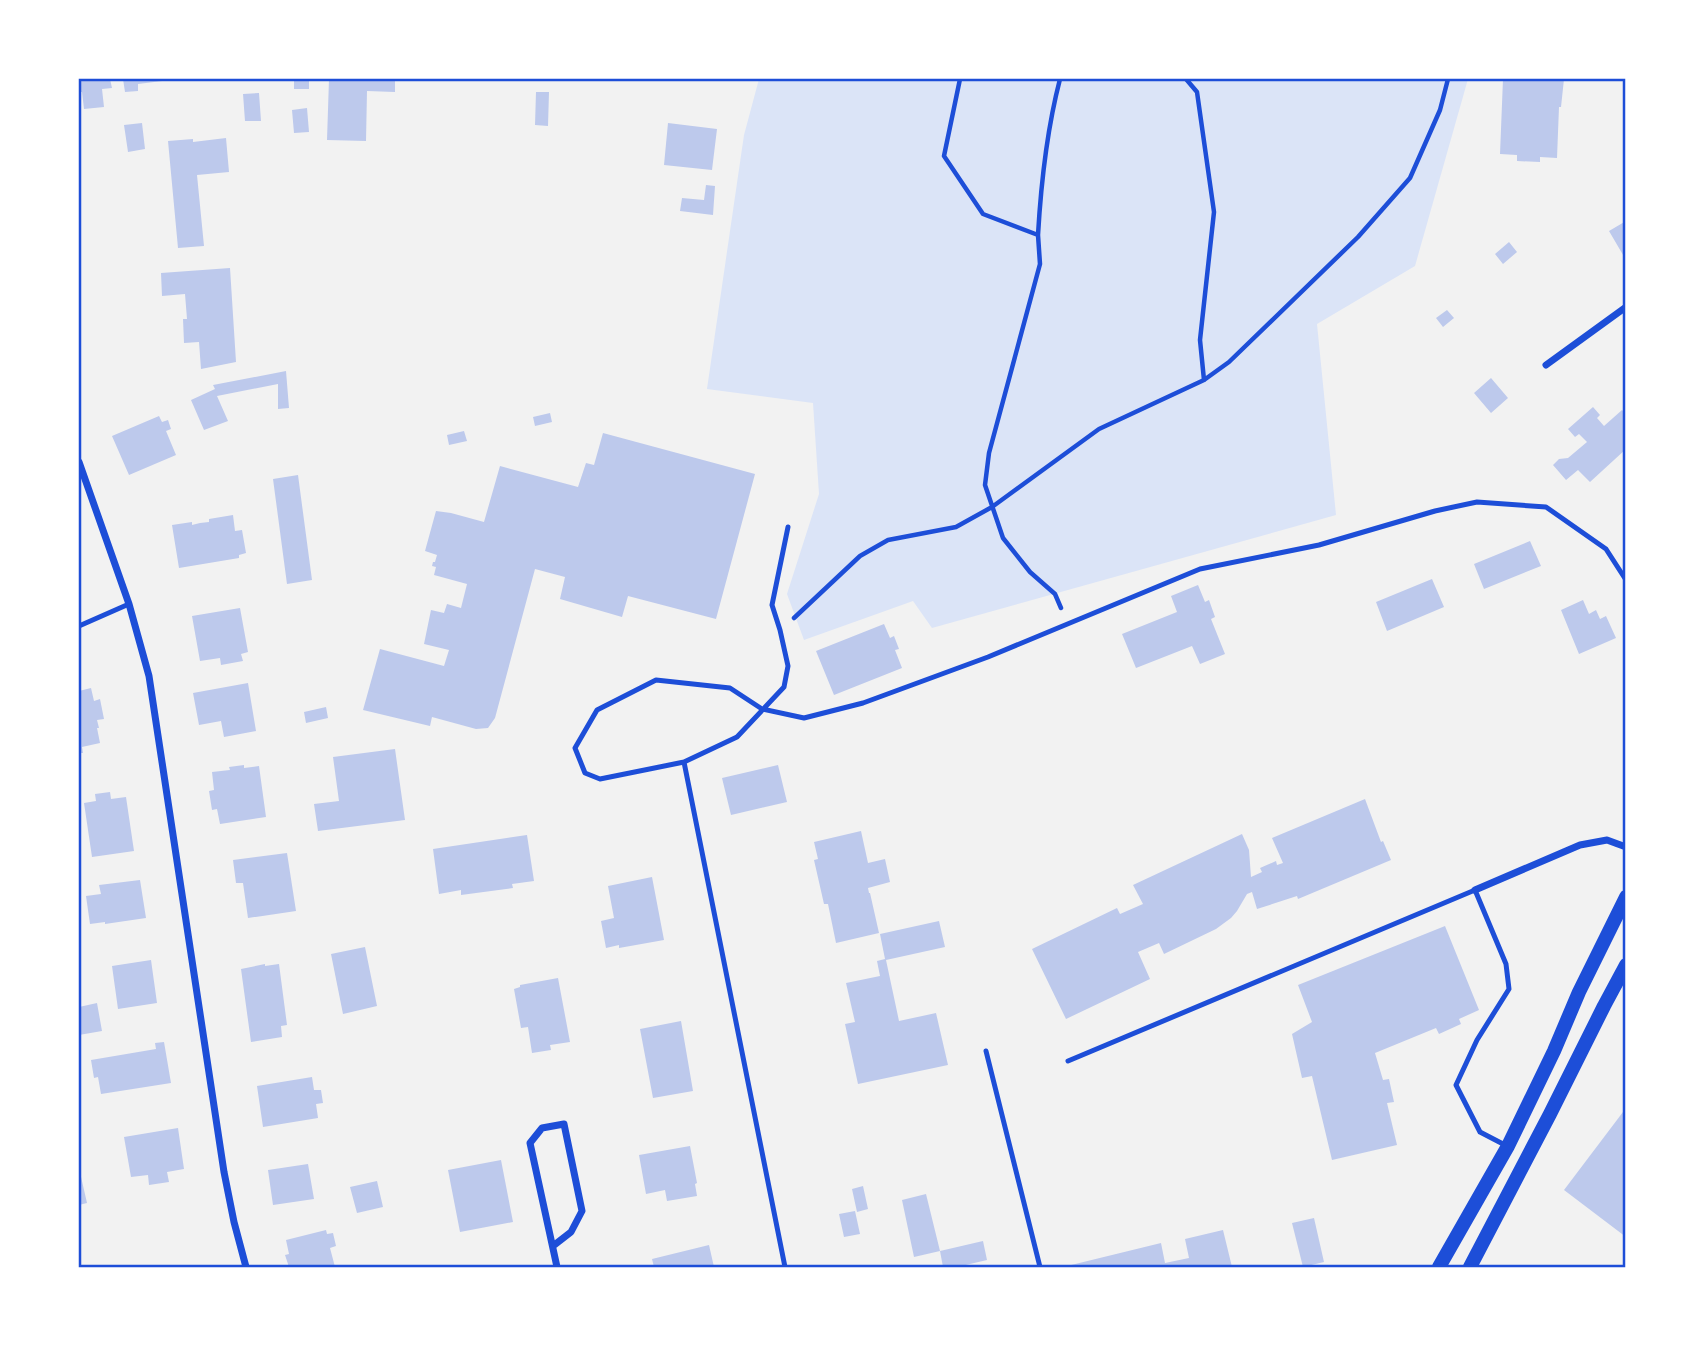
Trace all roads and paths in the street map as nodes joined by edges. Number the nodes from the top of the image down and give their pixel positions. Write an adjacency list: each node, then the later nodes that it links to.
1 (960, 79): 5 (path)
2 (1060, 79): 5 (path)
3 (1186, 79): 8 (path)
4 (1448, 79): 8 (path)
5 (1038, 235): 10 (path)
6 (1626, 307): 7 (street)
7 (1546, 365)
8 (1204, 380): 10 (path)
9 (79, 462): 13 (street)
10 (992, 507): 14 (path); 16 (path)
11 (788, 527): 16 (lane)
12 (1626, 580): 14 (lane)
13 (129, 604): 15 (lane); 27 (street)
14 (1068, 622): 17 (lane)
15 (79, 626)
16 (780, 630): 17 (lane)
17 (762, 709): 18 (lane); 18 (lane)
18 (684, 762): 29 (lane)
19 (1626, 847): 20 (street)
20 (1475, 890): 24 (lane); 25 (lane)
21 (1626, 897): 25 (main road)
22 (1626, 965): 32 (main road)
23 (986, 1051): 30 (lane)
24 (1068, 1061)
25 (1508, 1146): 31 (main road)
26 (553, 1246): 26 (street); 28 (street)
27 (246, 1267)
28 (557, 1267)
29 (785, 1267)
30 (1040, 1267)
31 (1439, 1267)
32 (1470, 1267)

